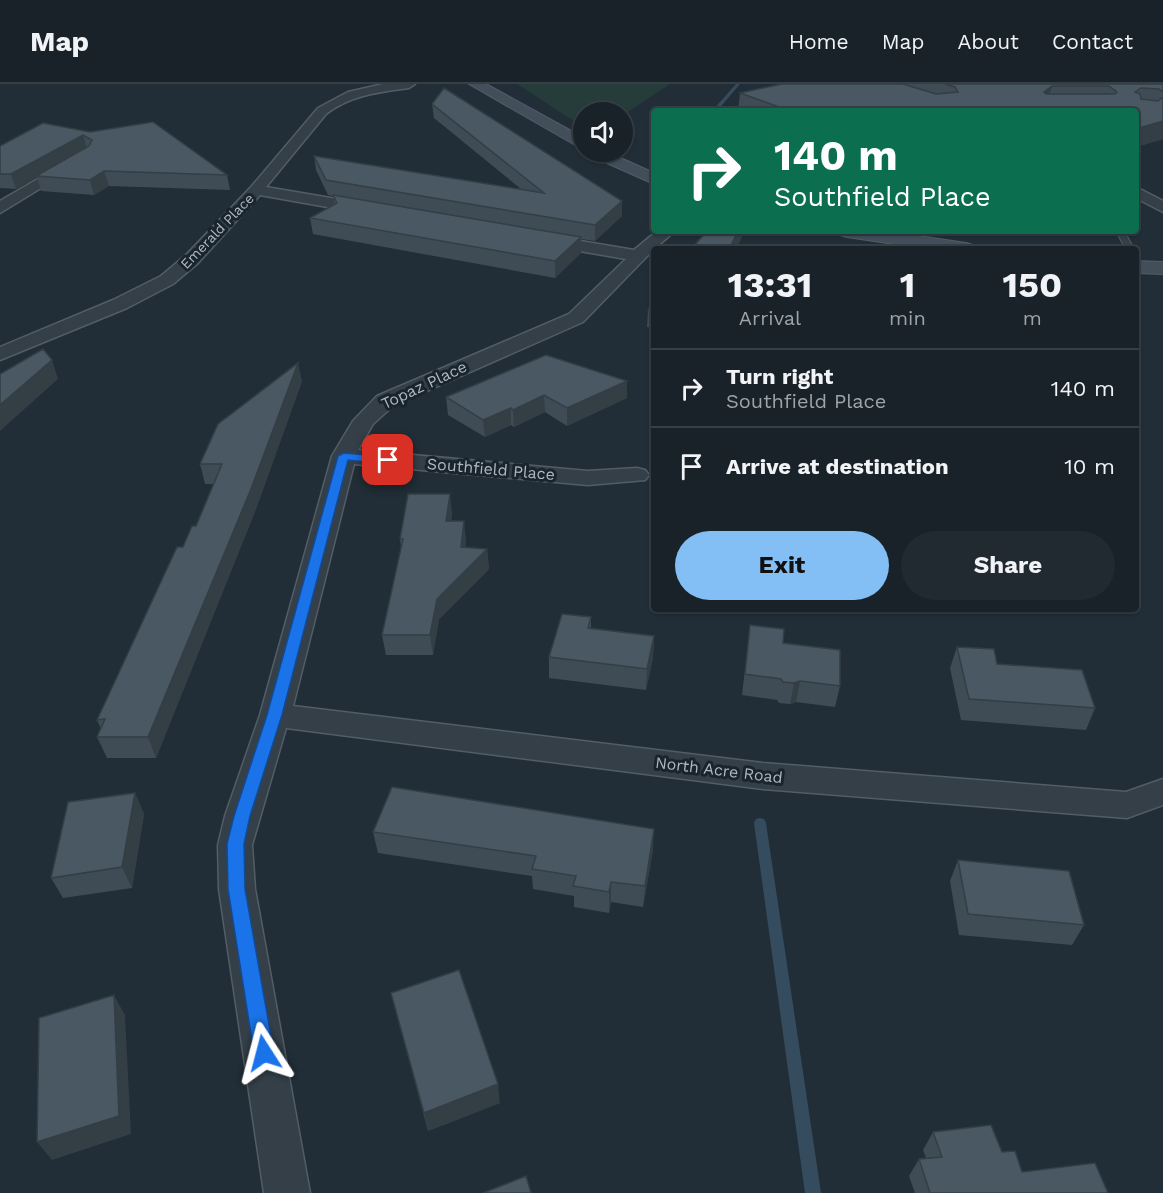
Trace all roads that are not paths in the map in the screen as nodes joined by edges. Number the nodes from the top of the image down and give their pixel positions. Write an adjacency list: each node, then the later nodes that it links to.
1 (410, 84): 9 (street, Emerald Place)
2 (476, 84): 5 (main road)
3 (500, 84): 4 (main road)
4 (573, 138)
5 (573, 139)
6 (87, 155): 12 (street)
7 (617, 162): 8 (main road)
8 (651, 178)
9 (256, 190): 13 (street); 21 (street, Emerald Place)
10 (1139, 194): 11 (street)
11 (1163, 207)
12 (0, 208)
13 (393, 213)
14 (664, 234): 18 (street, Topaz Place)
15 (867, 234): 17 (main road)
16 (532, 237): 18 (street)
17 (946, 246)
18 (638, 256): 22 (street, Topaz Place)
19 (1139, 264): 20 (main road)
20 (1163, 268)
21 (5, 347)
22 (344, 456): 23 (street, Southfield Place); 24 (street, Topaz Place)
23 (637, 475)
24 (275, 715): 25 (street, North Acre Road); 26 (street, Topaz Place)
25 (1163, 792)
26 (287, 1193)

